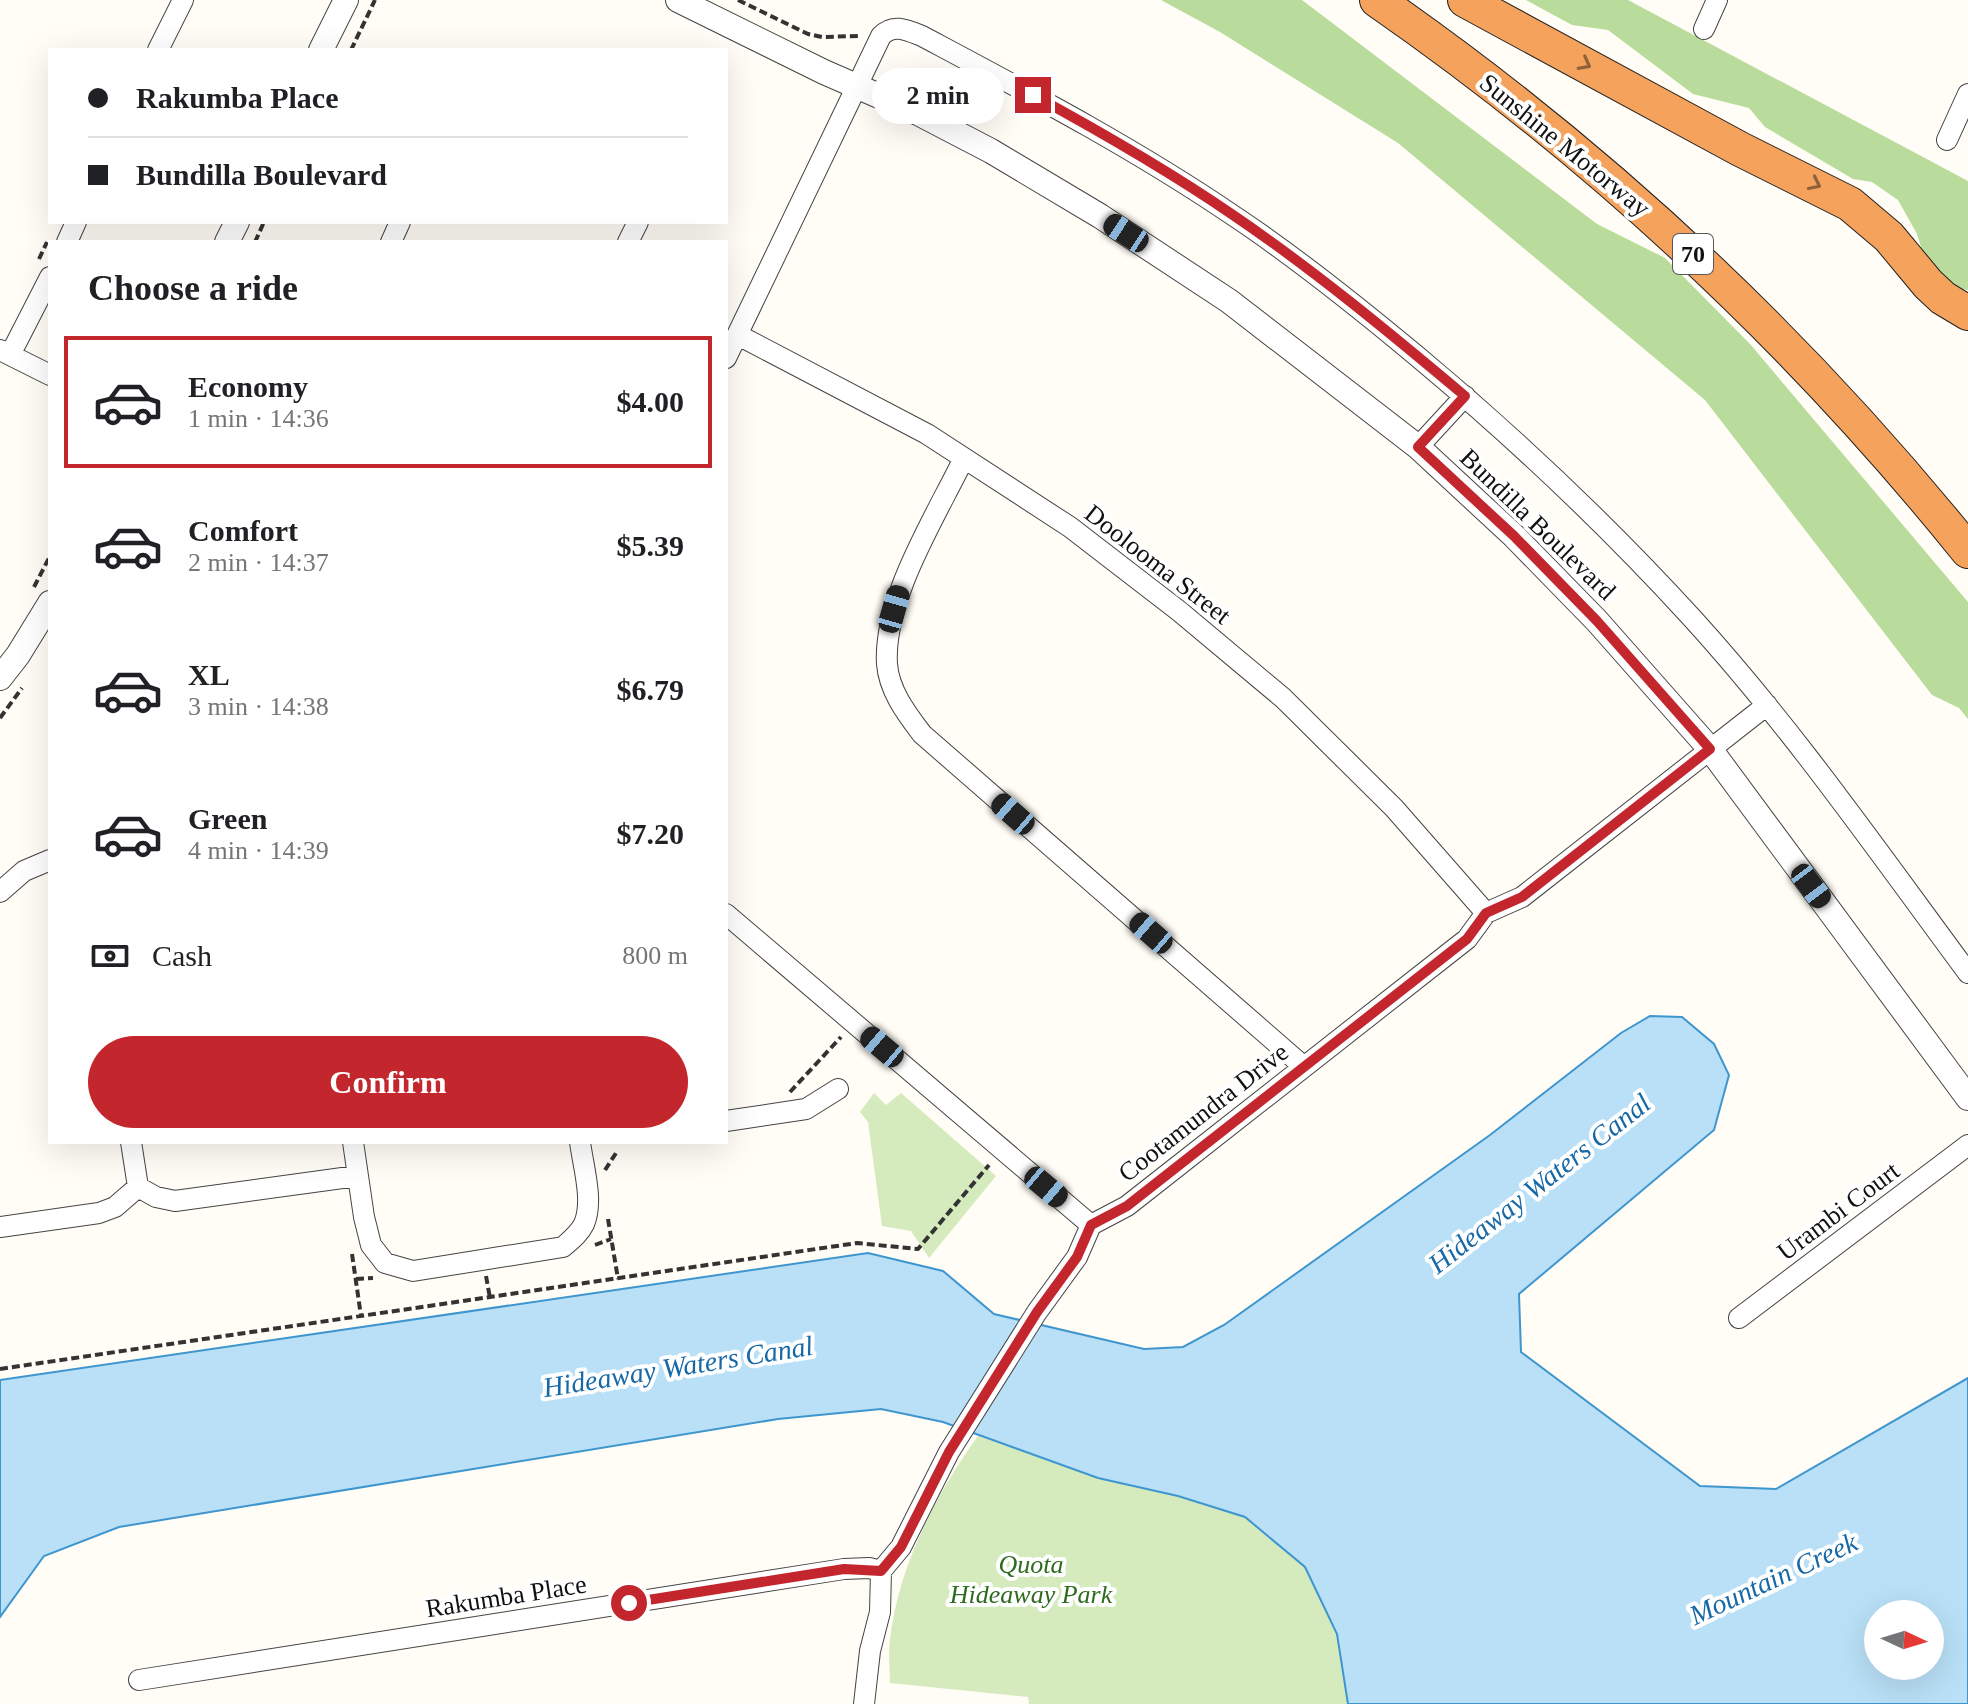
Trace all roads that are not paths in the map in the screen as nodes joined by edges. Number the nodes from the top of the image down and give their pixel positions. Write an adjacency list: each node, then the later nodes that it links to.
1 (183, 0): 8 (street)
2 (346, 0): 9 (street)
3 (678, 0): 10 (street, Bundilla Boulevard)
4 (1377, 0): 22 (highway, Sunshine Motorway / 70)
5 (1465, 0): 14 (highway, one-way to 14)
6 (1717, 0): 7 (street)
7 (1704, 29)
8 (159, 48)
9 (322, 48)
10 (856, 86): 15 (street); 19 (street, Bundilla Boulevard); 20 (street, Bundilla Boulevard)
11 (1968, 94): 12 (street)
12 (1947, 140)
13 (48, 280): 16 (street)
14 (1968, 313)
15 (738, 335): 17 (street); 21 (street, Doolooma Street)
16 (5, 352): 18 (street)
17 (728, 354)
18 (48, 374)
19 (1465, 396): 20 (street); 25 (street, Bundilla Boulevard)
20 (1418, 447): 26 (street, Bundilla Boulevard)
21 (964, 458): 29 (street, Doolooma Street); 32 (street)
22 (1968, 551)
23 (48, 606): 24 (street)
24 (0, 678)
25 (1767, 705): 26 (street, Cootamundra Drive); 31 (street, Bundilla Boulevard)
26 (1710, 749): 29 (street, Cootamundra Drive); 34 (street, Bundilla Boulevard)
27 (48, 861): 28 (street)
28 (0, 892)
29 (1486, 913): 32 (street, Cootamundra Drive)
30 (728, 916): 42 (street)
31 (1968, 973)
32 (1303, 1066): 42 (street, Cootamundra Drive)
33 (838, 1089): 35 (street)
34 (1968, 1098)
35 (728, 1121)
36 (131, 1144): 41 (street)
37 (353, 1144): 40 (street)
38 (585, 1144): 40 (street)
39 (1968, 1145): 44 (street, Urambi Court)
40 (357, 1176): 41 (street)
41 (138, 1187): 43 (street)
42 (1091, 1225): 45 (street)
43 (0, 1227)
44 (1739, 1318)
45 (881, 1571): 46 (street, Rakumba Place); 47 (street)
46 (139, 1680)
47 (864, 1704)

